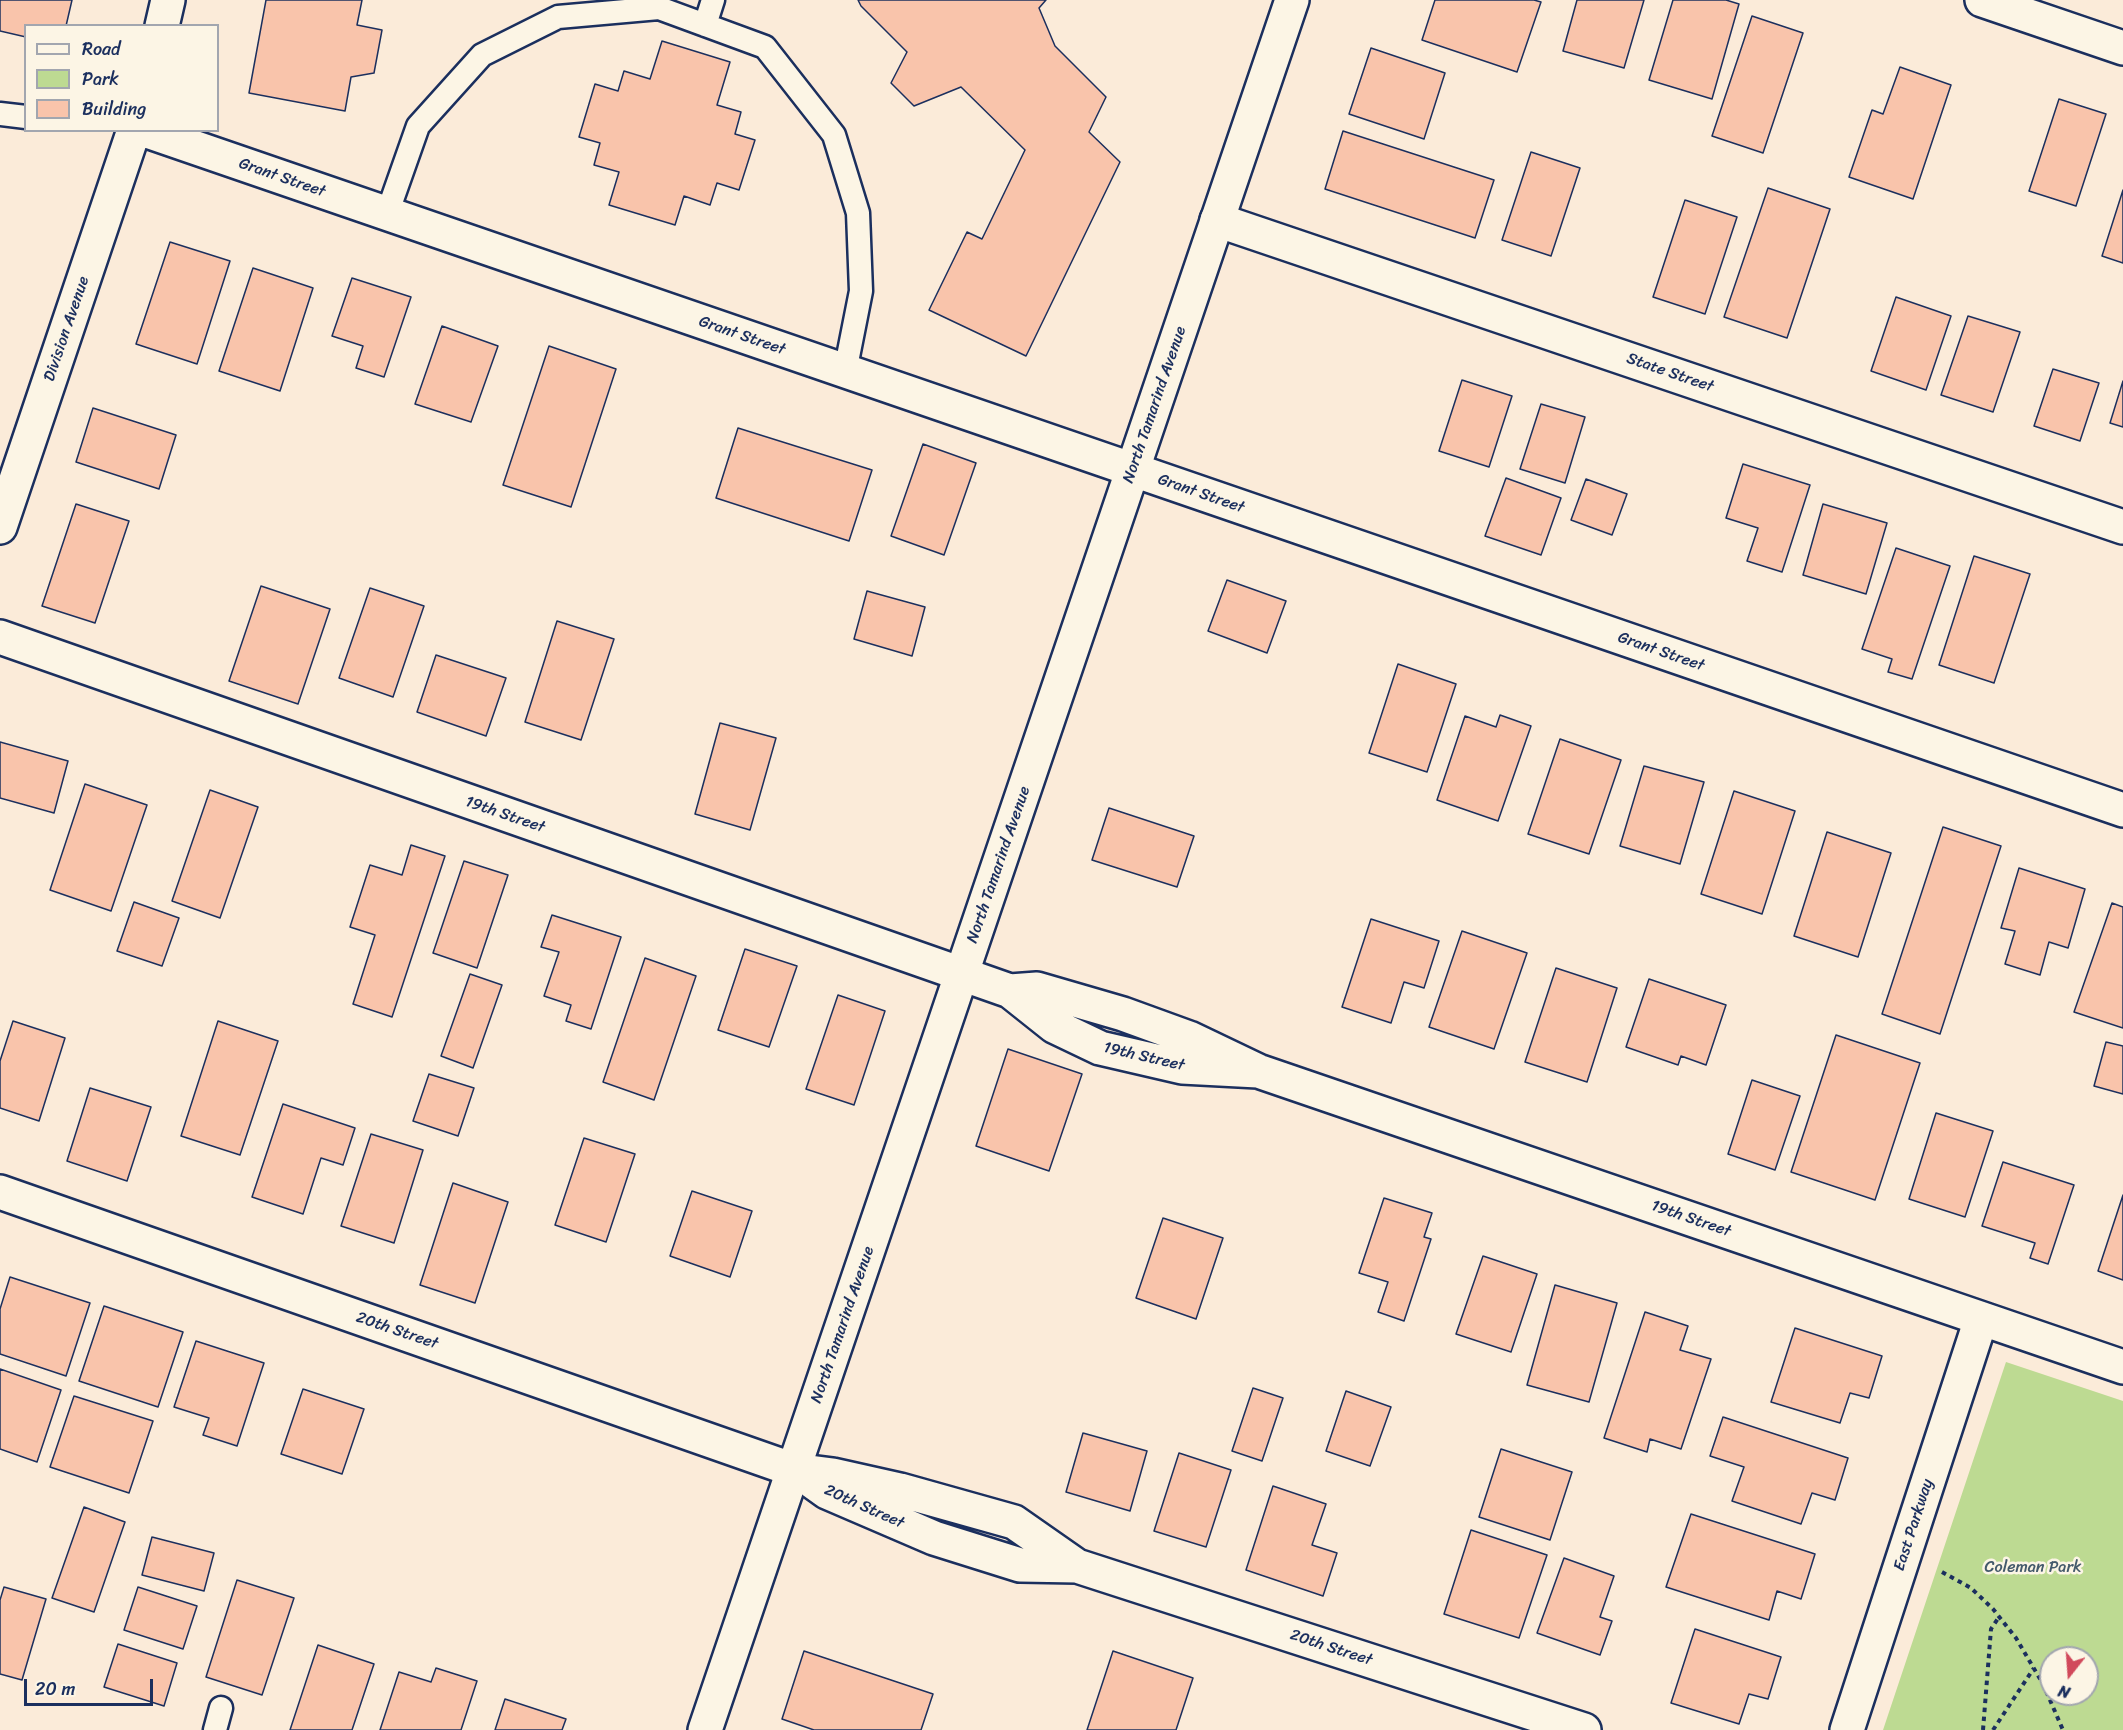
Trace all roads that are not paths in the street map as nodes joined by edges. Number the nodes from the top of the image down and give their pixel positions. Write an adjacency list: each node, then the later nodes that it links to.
1 (168, 0): 5 (street)
2 (713, 0): 6 (lane)
3 (1292, 0): 13 (street, North Tamarind Avenue)
4 (1982, 0): 7 (street)
5 (162, 24)
6 (705, 25): 12 (lane); 14 (lane)
7 (2123, 48)
8 (0, 114): 9 (lane)
9 (24, 117)
10 (133, 132): 16 (street, Division Avenue)
11 (150, 132): 12 (street, Grant Street)
12 (387, 214): 14 (street, Grant Street)
13 (1218, 220): 15 (street, North Tamarind Avenue); 17 (street, State Street)
14 (845, 372): 15 (street, Grant Street)
15 (1133, 470): 19 (street, Grant Street); 20 (street, North Tamarind Avenue)
16 (0, 527)
17 (2123, 527)
18 (0, 638): 20 (street, 19th Street)
19 (2123, 810)
20 (962, 975): 22 (street, 19th Street); 24 (street, North Tamarind Avenue)
21 (0, 1192): 24 (street, 20th Street)
22 (1981, 1319): 23 (street, 19th Street); 29 (street, East Parkway)
23 (2123, 1367)
24 (794, 1470): 27 (street, North Tamarind Avenue); 28 (street, 20th Street)
25 (221, 1708): 26 (lane)
26 (215, 1730)
27 (705, 1730)
28 (1584, 1730)
29 (1847, 1730)

